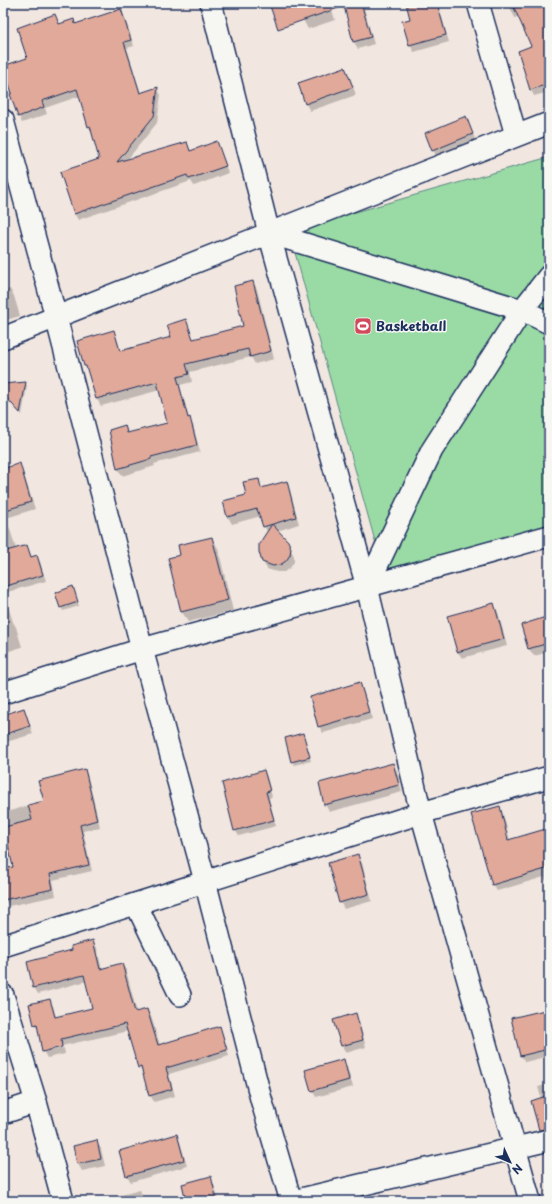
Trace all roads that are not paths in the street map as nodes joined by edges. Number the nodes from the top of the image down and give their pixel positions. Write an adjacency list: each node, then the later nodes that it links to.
1 (211, 3): 6 (street)
2 (478, 3): 5 (street)
3 (3, 120): 9 (street)
4 (549, 123): 5 (street)
5 (516, 136): 6 (street)
6 (269, 233): 8 (street); 9 (street); 13 (street)
7 (549, 276): 8 (street)
8 (522, 310): 10 (street); 13 (street)
9 (56, 317): 11 (street); 14 (street)
10 (549, 322)
11 (3, 338)
12 (549, 536): 13 (street)
13 (367, 587): 14 (street); 17 (street)
14 (142, 649): 15 (street); 18 (street)
15 (3, 693)
16 (549, 777): 17 (street)
17 (421, 813): 18 (street); 26 (street)
18 (206, 881): 19 (street); 28 (street)
19 (136, 904): 20 (street); 22 (street)
20 (3, 946)
21 (3, 995): 23 (street)
22 (180, 995)
23 (36, 1102): 24 (street); 27 (street)
24 (3, 1113)
25 (549, 1140): 26 (street)
26 (516, 1148): 28 (street); 29 (street)
27 (62, 1201)
28 (292, 1201)
29 (530, 1201)

